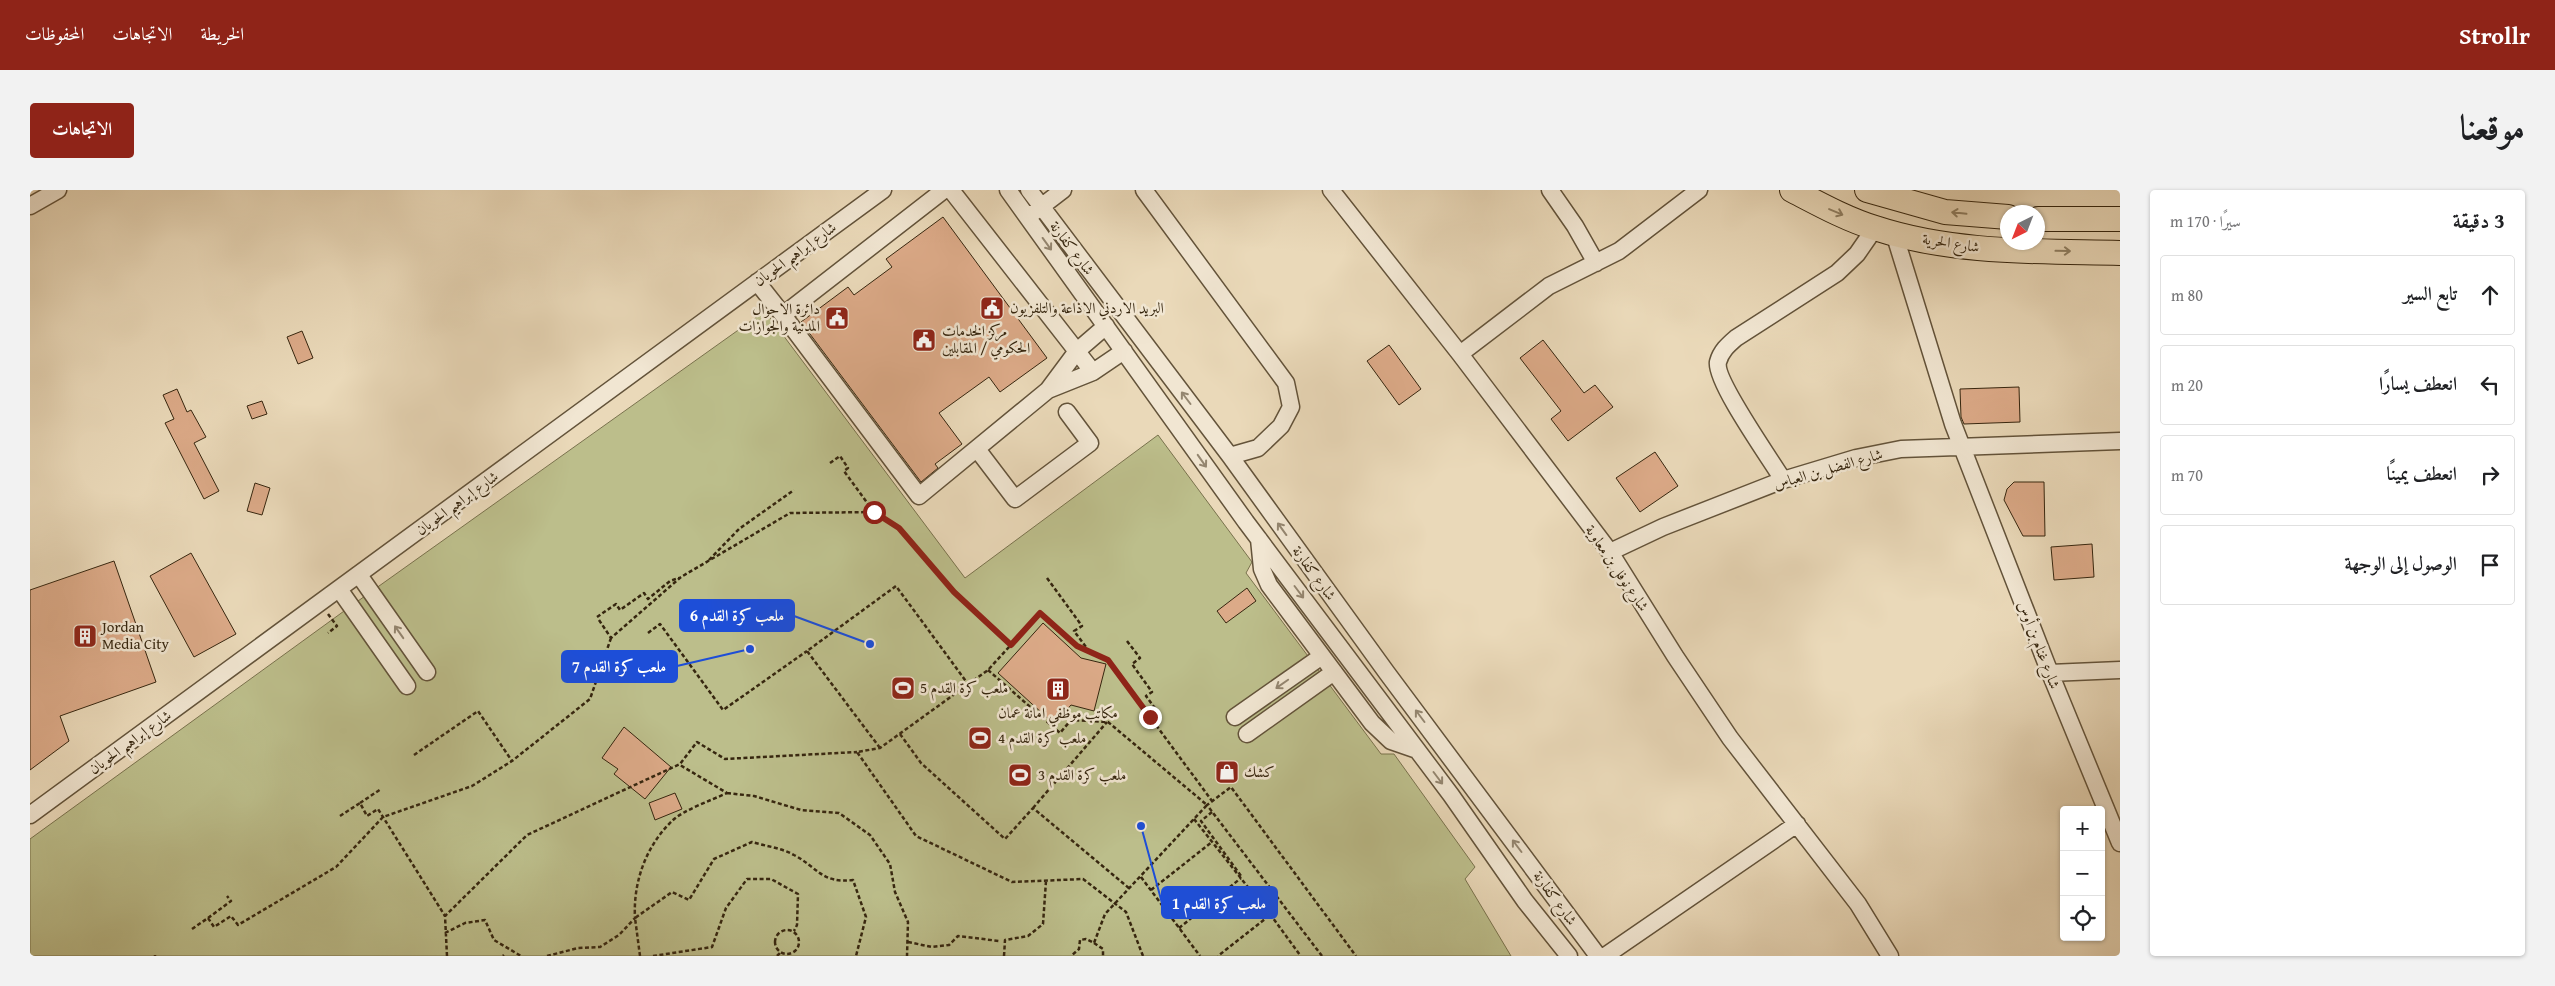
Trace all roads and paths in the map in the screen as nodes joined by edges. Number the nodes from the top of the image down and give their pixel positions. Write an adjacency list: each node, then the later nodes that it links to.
1 (58, 190): 14 (street)
2 (883, 190): 23 (street, شارع إبراهيم الحويان)
3 (944, 190): 24 (street)
4 (951, 190): 26 (street)
5 (1008, 190): 17 (street, شارع كفارنة)
6 (1029, 190): 15 (street, شارع كفارنة)
7 (1063, 190): 15 (street)
8 (1144, 190): 35 (street)
9 (1331, 190): 28 (street, شارع نوفل بن معاوية)
10 (1550, 190): 22 (street)
11 (1699, 190): 22 (street)
12 (1792, 190): 20 (highway, شارع الحرية, one-way to 20)
13 (1868, 190): 16 (highway, شارع الحرية, one-way to 13)
14 (30, 206)
15 (1041, 207): 17 (street); 35 (street, شارع كفارنة, one-way to 15)
16 (2000, 216)
17 (1027, 217): 25 (street, شارع كفارنة, one-way to 25)
18 (2045, 219): 19 (highway)
19 (2120, 219)
20 (1885, 231): 21 (highway, شارع الحرية, one-way to 21); 33 (street, شارع غنام بن أوس); 37 (street)
21 (2120, 253)
22 (1596, 263): 28 (street)
23 (757, 282): 24 (street); 43 (street, شارع إبراهيم الحويان)
24 (783, 315): 34 (street)
25 (1106, 326): 26 (street); 27 (street, شارع كفارنة)
26 (1077, 351): 29 (street); 30 (street)
27 (1124, 351): 29 (street); 40 (street, شارع كفارنة, one-way to 40)
28 (1460, 354): 41 (street, شارع نوفل بن معاوية)
29 (1093, 372): 30 (street)
30 (1048, 390): 34 (street)
31 (1067, 412): 34 (street)
32 (2120, 441): 33 (street, شارع الفضل بن العباس)
33 (1962, 445): 37 (street, شارع الفضل بن العباس); 60 (street, شارع غنام بن أوس)
34 (977, 449)
35 (1230, 456): 125 (street, شارع كفارنة, one-way to 35)
36 (830, 463): 39 (path)
37 (1783, 480): 41 (street, شارع الفضل بن العباس)
38 (794, 490): 42 (path)
39 (874, 512): 42 (path); 52 (path)
40 (1259, 539): 55 (street); 69 (street, شارع كفارنة, one-way to 69)
41 (1610, 552): 85 (street, شارع نوفل بن معاوية)
42 (706, 563): 44 (path)
43 (359, 575): 46 (street, شارع إبراهيم الحويان); 58 (street, one-way to 43)
44 (681, 577): 50 (path); 50 (path)
45 (1047, 578): 54 (path)
46 (339, 589): 62 (street); 81 (street, شارع إبراهيم الحويان)
47 (332, 620): 48 (path)
48 (328, 633)
49 (648, 633): 53 (path)
50 (611, 638): 72 (path)
51 (1127, 640): 63 (path)
52 (1011, 645): 54 (path); 56 (path)
53 (807, 651): 61 (path); 68 (path)
54 (1090, 652): 63 (path)
55 (1322, 656): 59 (street); 64 (street, one-way to 64)
56 (988, 670): 61 (path); 65 (path)
57 (2120, 670): 60 (street)
58 (427, 672)
59 (1334, 672): 67 (street); 69 (street)
60 (2050, 673): 87 (street, شارع غنام بن أوس)
61 (968, 684): 66 (path)
62 (407, 686)
63 (1150, 717): 76 (path)
64 (1235, 717)
65 (1108, 722): 78 (path); 79 (path)
66 (900, 734): 68 (path); 79 (path)
67 (1247, 734)
68 (880, 748): 70 (path)
69 (1417, 750): 124 (street, شارع كفارنة, one-way to 124)
70 (857, 752): 73 (path); 90 (path)
71 (414, 755): 72 (path)
72 (512, 761): 83 (path)
73 (680, 764): 75 (path); 96 (path)
74 (381, 789): 77 (path)
75 (727, 793): 98 (path); 103 (path)
76 (1212, 801): 78 (path); 123 (path)
77 (360, 803): 82 (path); 83 (path)
78 (1207, 805): 80 (path); 84 (path)
79 (1033, 808): 91 (path)
80 (1213, 812): 95 (path); 122 (path)
81 (30, 815)
82 (340, 816)
83 (382, 817): 96 (path); 97 (path)
84 (1194, 819): 86 (path); 88 (path)
85 (1797, 824): 126 (street); 127 (street, شارع نوفل بن معاوية)
86 (1212, 842): 89 (path); 92 (path)
87 (2120, 844)
88 (1141, 877): 91 (path); 92 (path)
89 (1241, 878): 95 (path); 99 (path)
90 (1046, 881): 94 (path); 115 (path)
91 (1130, 889): 94 (path)
92 (1151, 890): 99 (path)
93 (227, 896): 97 (path)
94 (1116, 904): 105 (path); 118 (path)
95 (1270, 915): 120 (path); 121 (path)
96 (445, 916): 102 (path)
97 (208, 918): 100 (path)
98 (635, 918): 109 (path); 110 (path); 113 (path)
99 (1179, 928): 119 (path)
100 (192, 929)
101 (794, 931): 106 (path); 106 (path); 111 (path)
102 (445, 933): 107 (path); 108 (path)
103 (908, 942): 104 (path); 114 (path)
104 (999, 942)
105 (1094, 943): 116 (path); 117 (path)
106 (781, 952): 112 (path)
107 (447, 956)
108 (521, 956)
109 (547, 956)
110 (640, 956)
111 (653, 956)
112 (777, 956)
113 (856, 956)
114 (907, 956)
115 (1004, 956)
116 (1070, 956)
117 (1103, 956)
118 (1142, 956)
119 (1200, 956)
120 (1218, 956)
121 (1300, 956)
122 (1322, 956)
123 (1356, 956)
124 (1569, 956)
125 (1598, 956)
126 (1605, 956)
127 (1890, 956)

